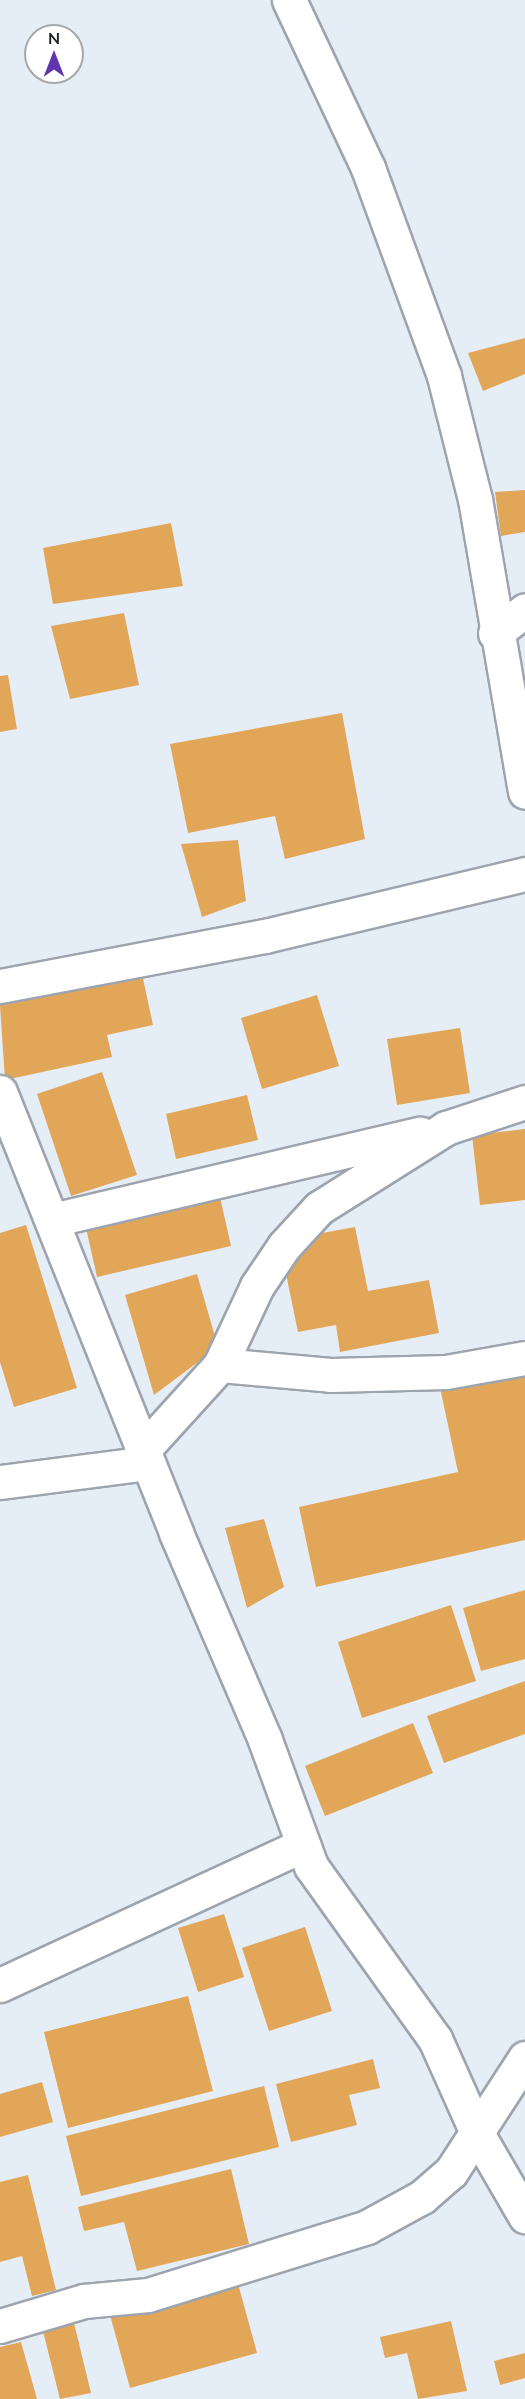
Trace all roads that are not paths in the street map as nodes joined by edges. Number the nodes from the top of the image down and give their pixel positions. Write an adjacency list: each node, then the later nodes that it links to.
1 (289, 0): 3 (street)
2 (525, 610): 3 (street)
3 (495, 633): 4 (street)
4 (525, 792)
5 (525, 874): 6 (street)
6 (0, 986)
7 (0, 1092): 11 (street)
8 (525, 1102): 10 (street)
9 (525, 1116): 10 (street)
10 (446, 1128): 11 (street); 13 (street)
11 (52, 1220): 14 (street)
12 (525, 1358): 13 (street)
13 (220, 1365): 14 (street)
14 (146, 1457): 15 (street); 16 (street)
15 (0, 1482)
16 (303, 1845): 17 (street); 19 (street)
17 (0, 1985)
18 (525, 2058): 19 (street)
19 (478, 2135): 20 (street); 21 (street)
20 (525, 2216)
21 (0, 2325)

